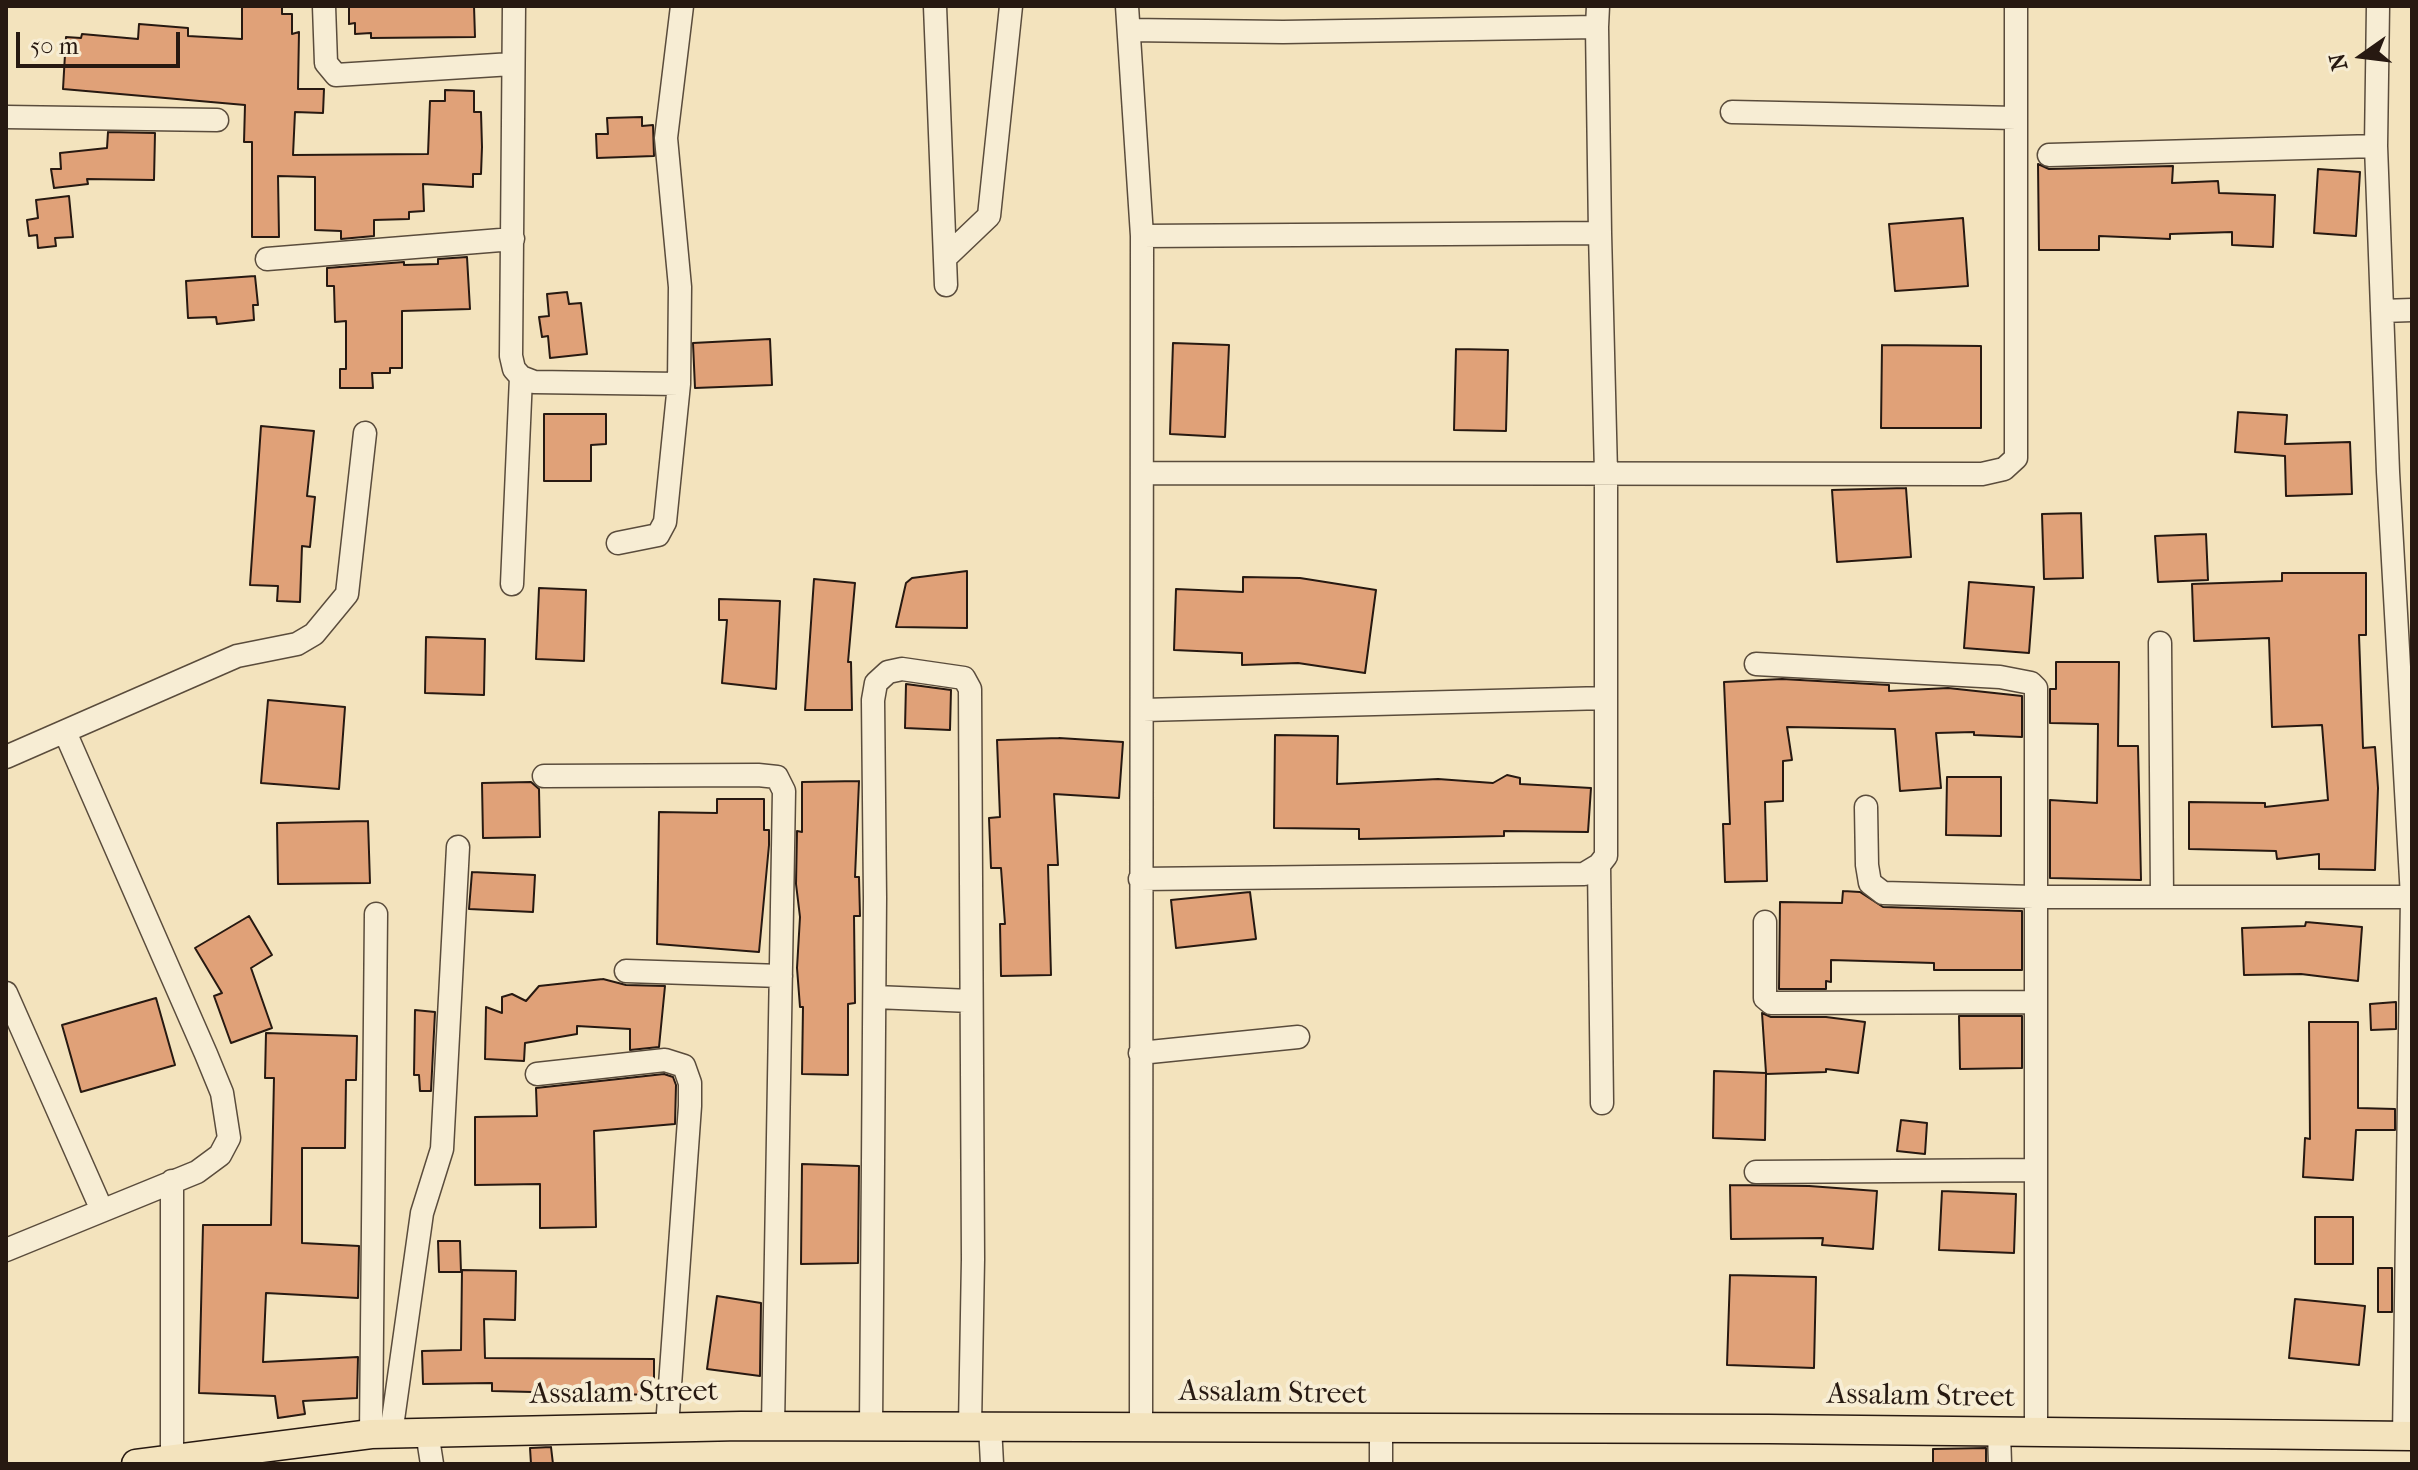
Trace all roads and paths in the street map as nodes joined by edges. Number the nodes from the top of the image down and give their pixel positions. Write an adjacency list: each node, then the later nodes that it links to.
1 (324, 6): 11 (street)
2 (514, 6): 11 (street)
3 (682, 6): 27 (street)
4 (935, 6): 21 (street)
5 (1011, 6): 21 (street)
6 (1127, 6): 10 (street)
7 (2016, 6): 14 (street)
8 (2378, 6): 16 (street)
9 (1598, 16): 10 (street); 18 (street)
10 (1129, 30): 19 (street)
11 (512, 64): 20 (street)
12 (1732, 112): 14 (street)
13 (6, 117): 15 (street)
14 (2016, 118): 30 (street)
15 (217, 120)
16 (2376, 146): 17 (street); 25 (street)
17 (2049, 155)
18 (1600, 233): 19 (street); 30 (street)
19 (1142, 236): 29 (street)
20 (513, 239): 22 (street); 26 (street)
21 (945, 258): 23 (street)
22 (267, 259)
23 (946, 285)
24 (2412, 310): 25 (street)
25 (2382, 311): 35 (street)
26 (521, 377): 27 (street); 32 (street)
27 (679, 384): 31 (street)
28 (365, 433): 38 (street)
29 (1144, 473): 30 (street); 37 (street)
30 (1606, 473): 36 (street)
31 (618, 543)
32 (512, 584)
33 (2160, 643): 47 (street)
34 (1756, 664): 46 (street)
35 (2406, 683): 43 (street)
36 (1606, 698): 37 (street); 44 (street)
37 (1143, 710): 45 (street)
38 (65, 732): 39 (street); 64 (street)
39 (6, 757)
40 (544, 776): 52 (street)
41 (1866, 807): 46 (street)
42 (458, 847): 76 (street)
43 (2411, 864): 48 (street)
44 (1599, 865): 45 (street); 61 (street)
45 (1140, 879): 59 (street)
46 (2034, 897): 47 (street); 56 (street)
47 (2162, 897): 48 (street)
48 (2412, 897): 58 (street)
49 (376, 914): 76 (street)
50 (1765, 922): 56 (street)
51 (626, 971): 52 (street)
52 (781, 976): 67 (street)
53 (6, 993): 65 (street)
54 (875, 997): 55 (street); 55 (street); 68 (street)
55 (971, 1001): 69 (street)
56 (2034, 1002): 62 (street)
57 (1298, 1037): 59 (street)
58 (2411, 1040): 77 (street)
59 (1140, 1053): 70 (street)
60 (537, 1074): 71 (street)
61 (1602, 1103)
62 (2035, 1170): 63 (street); 75 (street)
63 (1756, 1172)
64 (172, 1181): 65 (street); 78 (street)
65 (101, 1208): 66 (street)
66 (6, 1250)
67 (773, 1426): 68 (main road, Assalam Street); 71 (main road, Assalam Street)
68 (871, 1426): 69 (main road, Assalam Street)
69 (980, 1426): 70 (main road, Assalam Street); 81 (street)
70 (1141, 1426): 72 (main road, Assalam Street)
71 (667, 1427): 73 (main road, Assalam Street)
72 (1381, 1429): 74 (main road, Assalam Street); 82 (street)
73 (427, 1432): 76 (main road, Assalam Street); 80 (street)
74 (1999, 1432): 75 (main road, Assalam Street); 83 (street)
75 (2036, 1432): 77 (main road, Assalam Street)
76 (381, 1434): 78 (main road, Assalam Street)
77 (2408, 1436)
78 (171, 1462): 79 (main road, Assalam Street)
79 (136, 1464)
80 (432, 1464)
81 (992, 1464)
82 (1381, 1464)
83 (2000, 1464)

